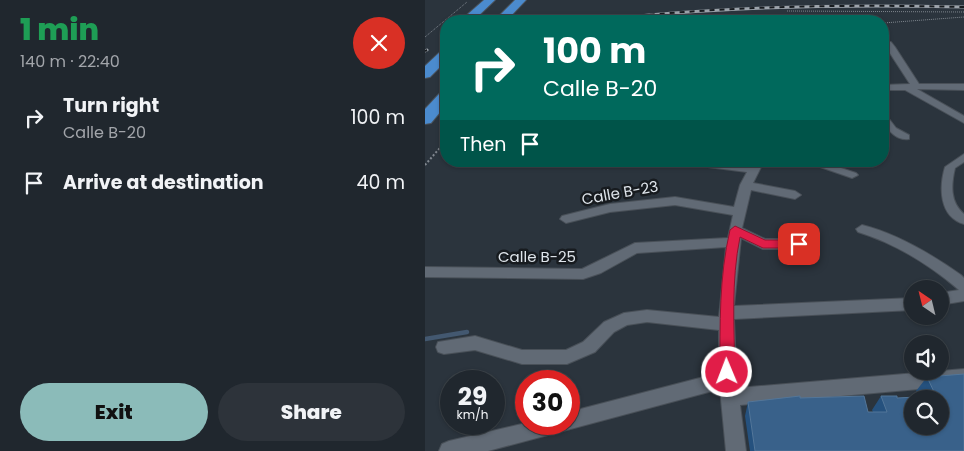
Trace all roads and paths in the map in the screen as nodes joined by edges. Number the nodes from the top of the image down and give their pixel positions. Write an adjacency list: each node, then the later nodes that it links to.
1 (490, 0): 9 (highway)
2 (503, 0): 10 (highway)
3 (521, 0): 11 (highway)
4 (534, 0): 12 (highway)
5 (467, 2): 8 (path)
6 (787, 11): 7 (path)
7 (964, 12)
8 (451, 15)
9 (473, 15)
10 (487, 15)
11 (506, 15)
12 (520, 15)
13 (964, 17): 14 (path)
14 (889, 23)
15 (440, 24): 16 (path)
16 (425, 37)
17 (440, 44): 19 (highway)
18 (889, 45): 22 (street)
19 (425, 58)
20 (440, 60): 21 (highway)
21 (425, 74)
22 (911, 86): 23 (street); 24 (street); 29 (street)
23 (964, 87)
24 (889, 88)
25 (440, 90): 27 (highway)
26 (440, 96): 28 (highway)
27 (425, 98)
28 (425, 119)
29 (964, 120)
30 (889, 124): 31 (street)
31 (905, 137)
32 (440, 148): 34 (path)
33 (964, 157): 42 (street)
34 (425, 165)
35 (755, 167): 38 (street)
36 (827, 167): 37 (street)
37 (852, 175)
38 (746, 185): 39 (street); 40 (street)
39 (795, 195)
40 (739, 212): 41 (street, Calle B-23); 44 (street)
41 (566, 219)
42 (964, 220)
43 (862, 229): 47 (street)
44 (734, 236): 45 (street); 46 (street, Calle B-25); 51 (street)
45 (799, 244)
46 (425, 272)
47 (964, 286)
48 (964, 295): 49 (street)
49 (949, 298)
50 (904, 305): 51 (street)
51 (727, 318): 52 (street); 54 (street)
52 (444, 347)
53 (964, 377): 55 (street)
54 (728, 379): 55 (street); 56 (street)
55 (731, 397): 59 (street)
56 (580, 419)
57 (515, 435): 58 (street)
58 (449, 451)
59 (736, 451)

